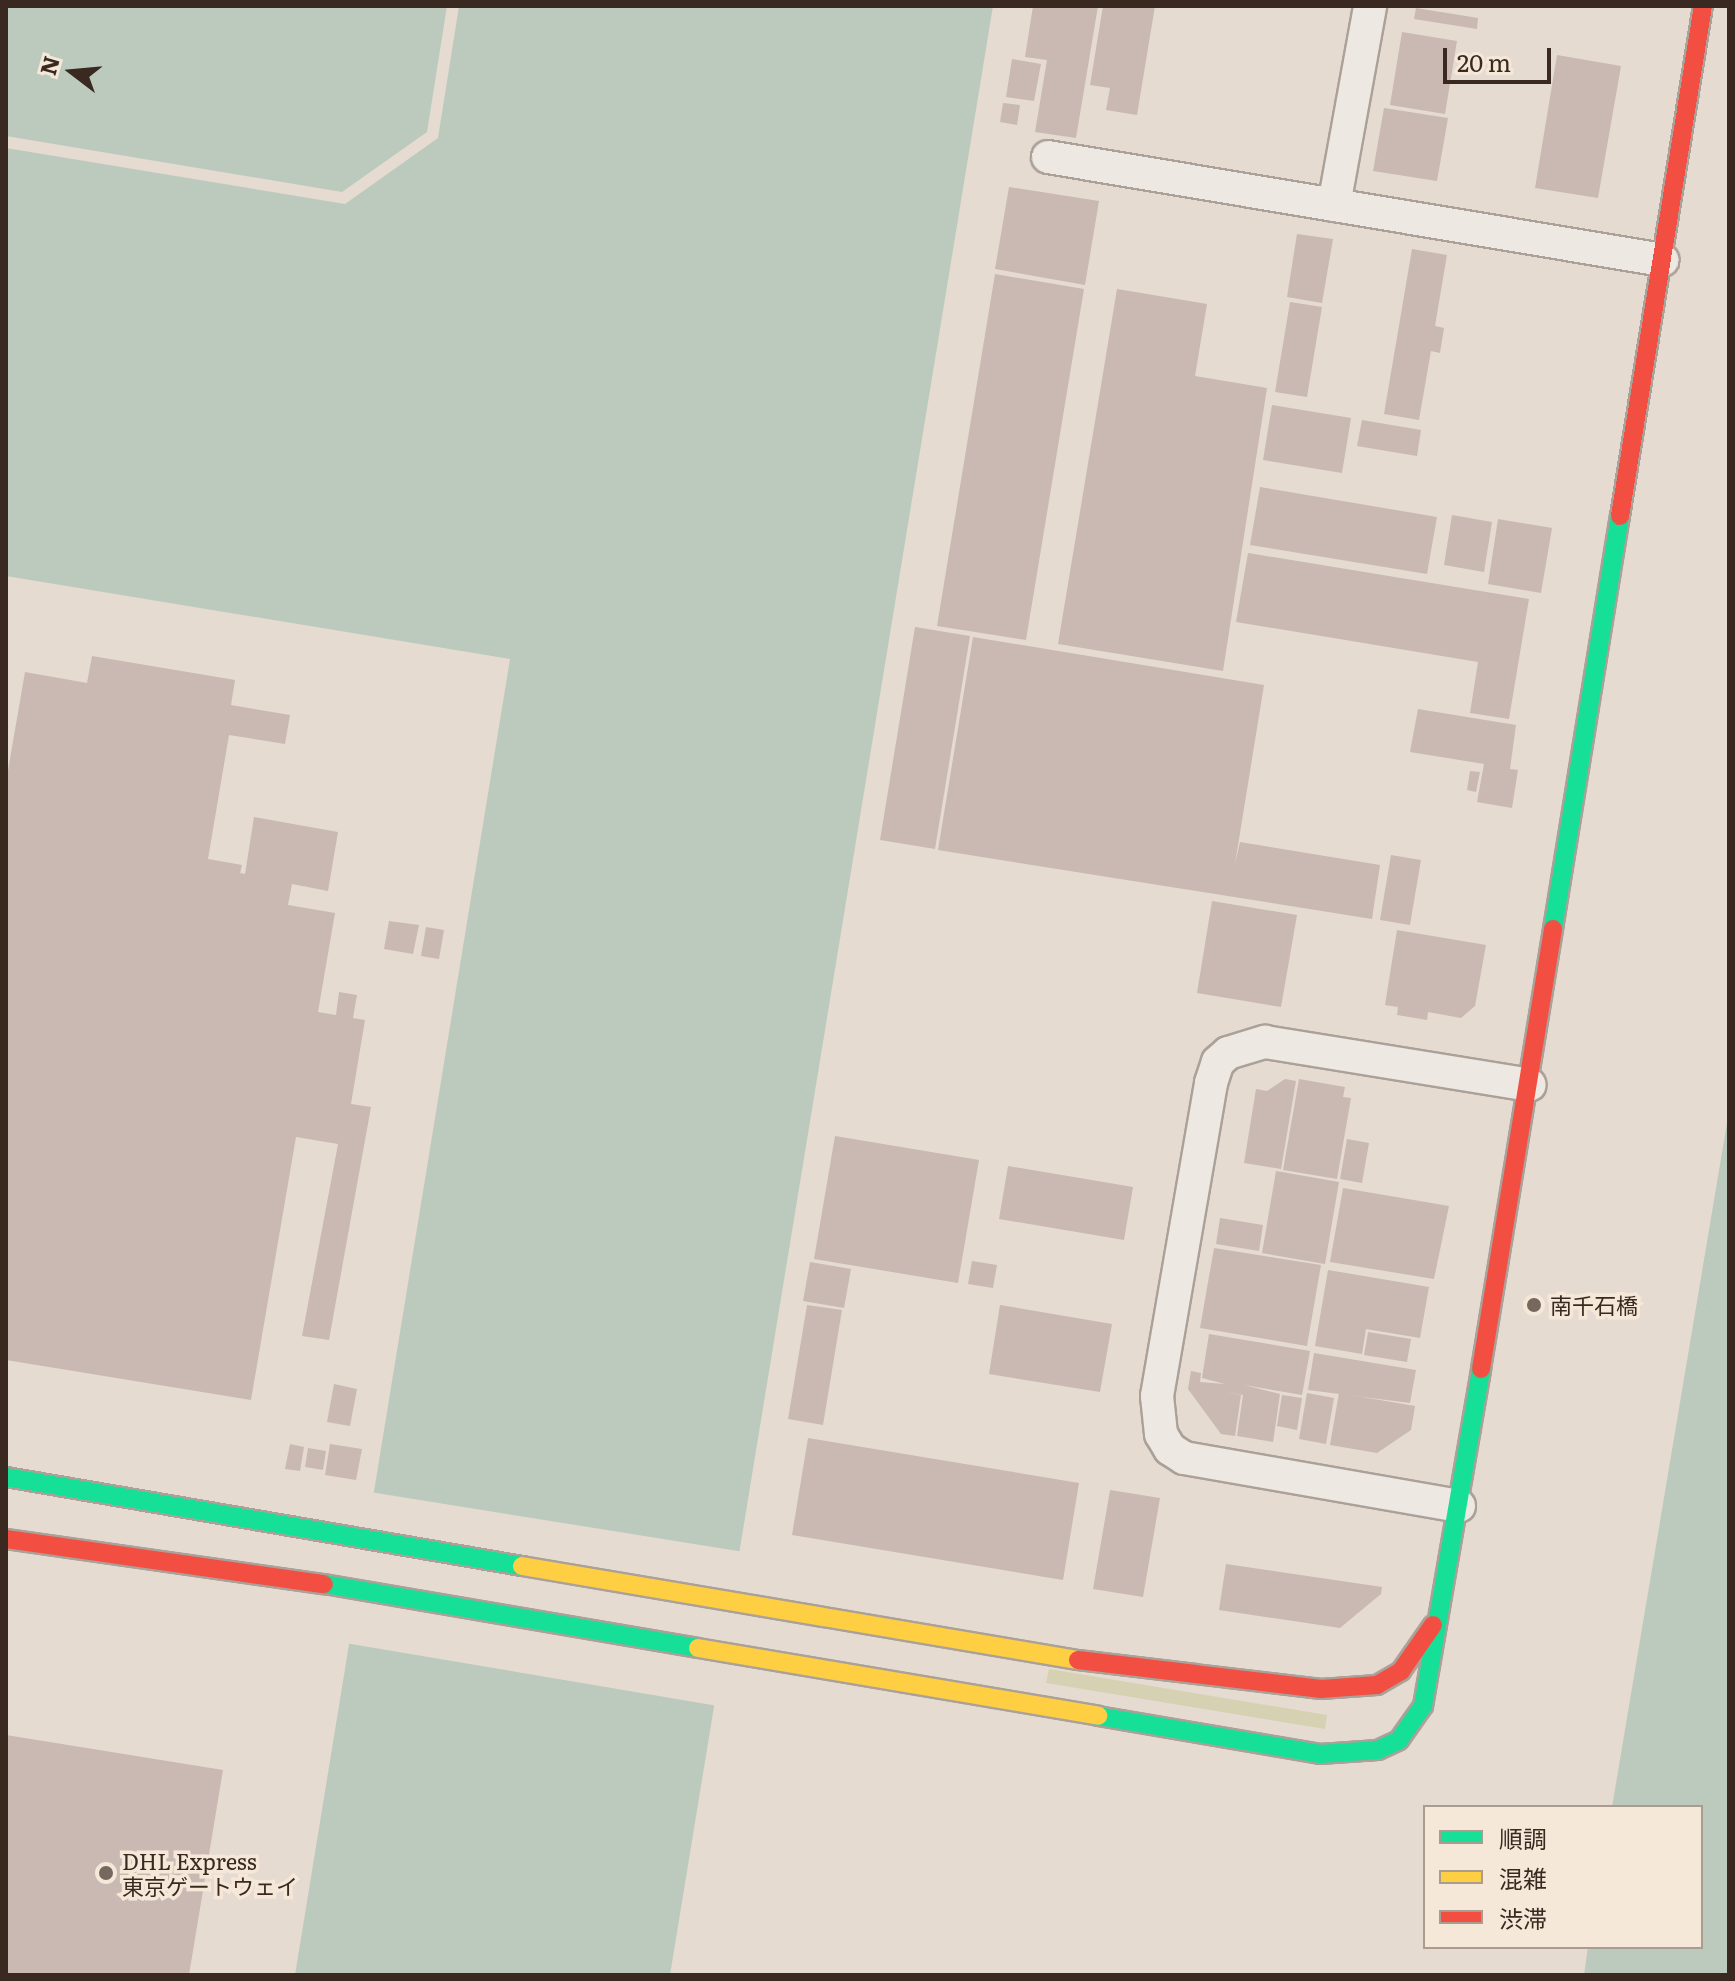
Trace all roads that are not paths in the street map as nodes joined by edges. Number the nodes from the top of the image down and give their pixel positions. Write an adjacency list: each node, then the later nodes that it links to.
1 (1370, 6): 4 (street)
2 (1703, 6): 5 (street)
3 (1048, 157): 4 (street)
4 (1334, 205): 5 (street)
5 (1662, 260): 6 (street)
6 (1530, 1085): 8 (street); 8 (street)
7 (6, 1477): 10 (street)
8 (1459, 1506): 10 (street)
9 (6, 1539): 10 (street)
10 (1437, 1616)

